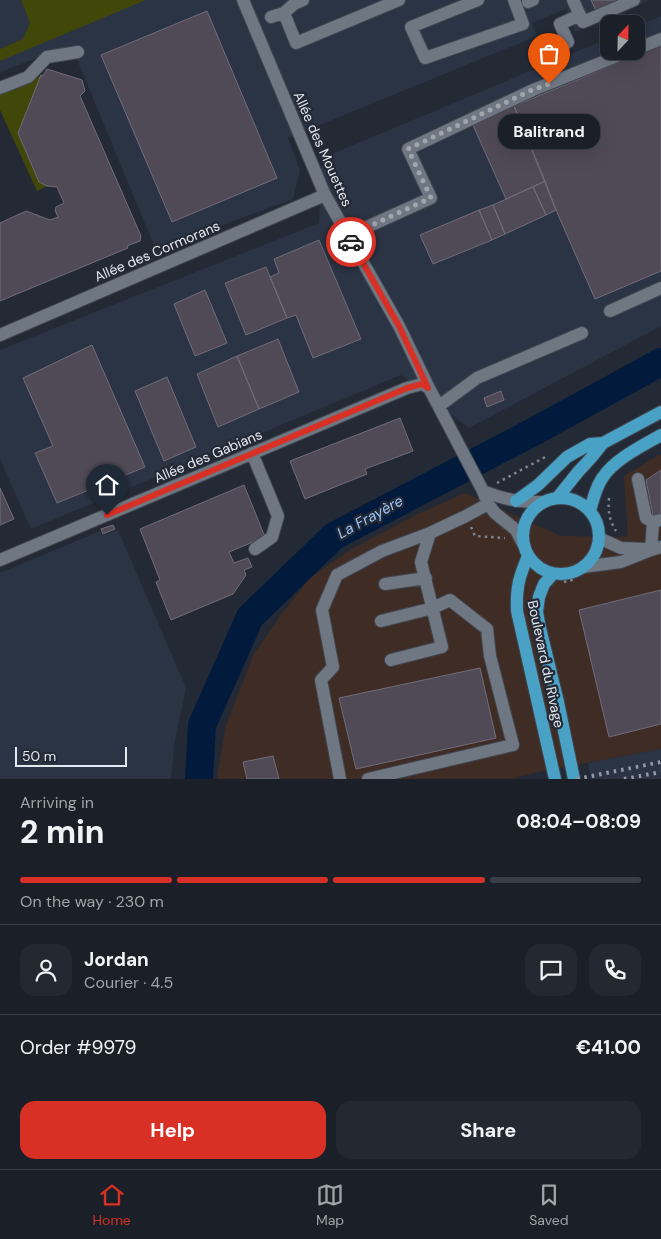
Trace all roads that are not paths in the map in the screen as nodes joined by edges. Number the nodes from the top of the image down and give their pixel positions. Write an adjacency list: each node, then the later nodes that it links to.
1 (242, 0): 10 (street, Allée des Mouettes)
2 (303, 0): 9 (street)
3 (399, 0): 9 (street)
4 (478, 0): 5 (street)
5 (514, 0)
6 (573, 0): 8 (street)
7 (634, 0): 8 (street)
8 (580, 15): 12 (street)
9 (276, 16): 10 (street)
10 (252, 24): 17 (street, Allée des Mouettes)
11 (661, 39): 13 (street)
12 (568, 42)
13 (645, 45)
14 (78, 52): 16 (street)
15 (607, 60): 18 (street)
16 (0, 88)
17 (325, 195): 18 (street, Allée des Mouettes); 22 (street, Allée des Cormorans)
18 (348, 236): 23 (street, Allée des Mouettes)
19 (661, 288): 20 (street)
20 (610, 311)
21 (582, 333): 24 (street)
22 (0, 335)
23 (428, 388): 24 (street, Allée des Mouettes); 28 (street, Allée des Gabians)
24 (439, 406): 30 (street, Allée des Mouettes)
25 (661, 412): 27 (main road)
26 (661, 435): 35 (main road)
27 (602, 442): 31 (main road); 32 (main road)
28 (252, 453): 40 (street); 43 (street, Allée des Gabians)
29 (638, 479): 36 (street)
30 (480, 486): 32 (street); 34 (street, Allée des Mouettes)
31 (558, 498): 33 (main road); 35 (main road)
32 (516, 501): 33 (street)
33 (542, 502): 39 (main road)
34 (488, 504): 37 (street); 39 (street, Allée des Mouettes)
35 (590, 511): 38 (main road)
36 (657, 521): 41 (street)
37 (430, 533): 45 (street); 51 (street)
38 (599, 538): 41 (street); 44 (main road)
39 (523, 544): 42 (main road)
40 (256, 549)
41 (656, 549): 44 (street)
42 (528, 556): 46 (main road); 53 (main road, Boulevard du Rivage)
43 (0, 560)
44 (582, 573): 46 (main road)
45 (426, 578): 47 (street); 48 (street)
46 (557, 578): 54 (main road, Boulevard du Rivage)
47 (385, 584)
48 (433, 608): 49 (street); 50 (street); 52 (street)
49 (381, 620)
50 (391, 660)
51 (340, 779)
52 (368, 779)
53 (555, 779)
54 (574, 779)

